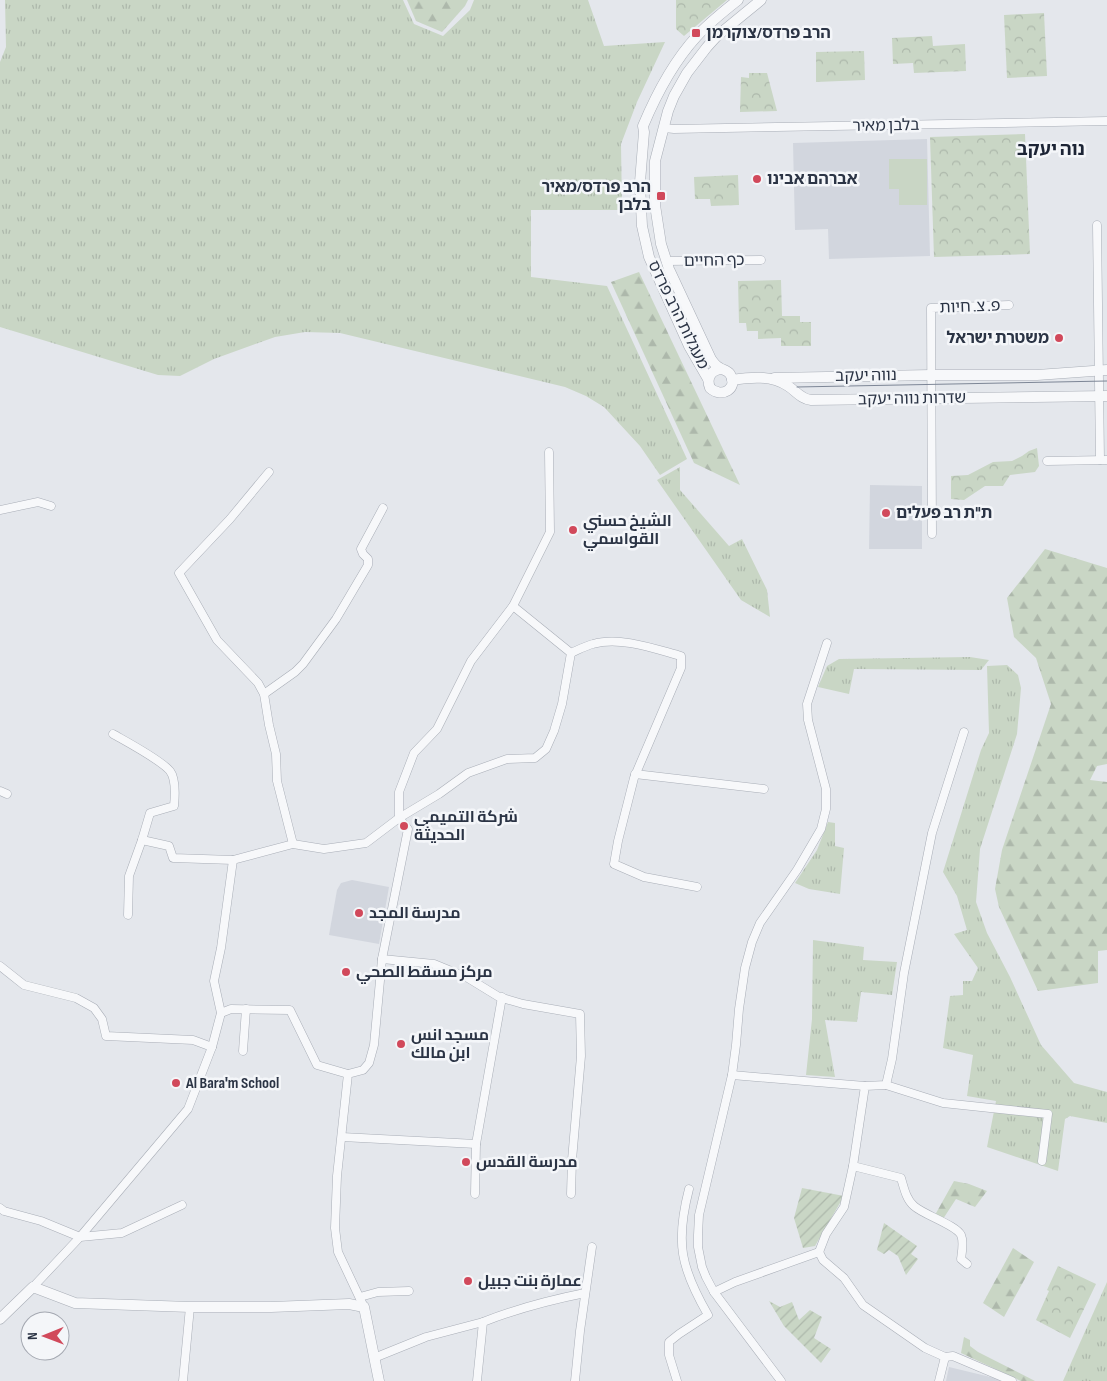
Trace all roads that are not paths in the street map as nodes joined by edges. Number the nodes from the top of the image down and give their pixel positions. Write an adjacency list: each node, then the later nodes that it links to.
1 (738, 0): 3 (street)
2 (761, 0): 5 (street, מעגלות הרב פרדס)
3 (646, 120): 5 (street); 6 (street)
4 (1107, 121): 5 (street, בלבן מאיר)
5 (663, 130): 6 (street); 9 (street, מעגלות הרב פרדס)
6 (644, 132): 15 (street, מעגלות הרב פרדס)
7 (1097, 225): 12 (street)
8 (761, 260): 9 (street, כף החיים)
9 (666, 261): 11 (street, מעגלות הרב פרדס)
10 (1009, 305): 13 (street, פ. צ. חיות)
11 (721, 369): 15 (street); 17 (street)
12 (1102, 371): 14 (street, שדרות נווה יעקב); 18 (street)
13 (932, 374): 14 (street, נווה יעקב); 16 (street, נווה יעקב); 19 (street)
14 (964, 375)
15 (708, 378): 17 (street)
16 (768, 378): 17 (street, שדרות נווה יעקב); 19 (street, שדרות נווה יעקב)
17 (732, 380)
18 (1103, 396): 19 (street, שדרות נווה יעקב); 21 (street)
19 (932, 399): 27 (street)
20 (549, 452): 28 (street)
21 (1104, 460): 22 (street)
22 (1047, 461)
23 (269, 472): 31 (street)
24 (51, 506): 26 (street)
25 (383, 508): 31 (street)
26 (0, 510)
27 (932, 534)
28 (513, 606): 30 (street); 36 (street)
29 (826, 643): 50 (street)
30 (571, 653): 34 (street); 36 (street)
31 (264, 694): 38 (street)
32 (964, 732): 51 (street)
33 (113, 734): 37 (street)
34 (635, 774): 35 (street); 40 (street)
35 (764, 789)
36 (399, 818): 38 (street); 42 (street)
37 (142, 840): 39 (street); 41 (street)
38 (293, 844): 39 (street)
39 (234, 860): 46 (street)
40 (697, 887)
41 (128, 915)
42 (382, 959): 44 (street); 49 (street)
43 (0, 966): 47 (street)
44 (502, 997): 54 (street); 59 (street)
45 (246, 1009): 46 (street); 48 (street); 49 (street)
46 (221, 1013): 47 (street)
47 (212, 1047): 62 (street)
48 (243, 1051)
49 (348, 1074): 53 (street)
50 (732, 1075): 52 (street); 68 (street)
51 (886, 1085): 52 (street); 55 (street)
52 (865, 1086): 56 (street)
53 (342, 1137): 54 (street); 70 (street)
54 (476, 1144): 58 (street)
55 (1042, 1161)
56 (853, 1166): 64 (street); 65 (street)
57 (689, 1189): 80 (street)
58 (475, 1194)
59 (571, 1194)
60 (182, 1205): 62 (street)
61 (0, 1208): 62 (street)
62 (80, 1237): 66 (street)
63 (592, 1247): 69 (street)
64 (819, 1252): 68 (street); 74 (street)
65 (967, 1264)
66 (33, 1287): 71 (street); 72 (street)
67 (409, 1291): 70 (street)
68 (714, 1292): 81 (street)
69 (585, 1293): 73 (street); 79 (street)
70 (362, 1302): 71 (street); 75 (street)
71 (190, 1308): 76 (street)
72 (0, 1320)
73 (483, 1322): 75 (street); 78 (street)
74 (946, 1357): 82 (street); 83 (street)
75 (374, 1358): 77 (street)
76 (183, 1381)
77 (379, 1381)
78 (477, 1381)
79 (575, 1381)
80 (677, 1381)
81 (781, 1381)
82 (939, 1381)
83 (1012, 1381)

